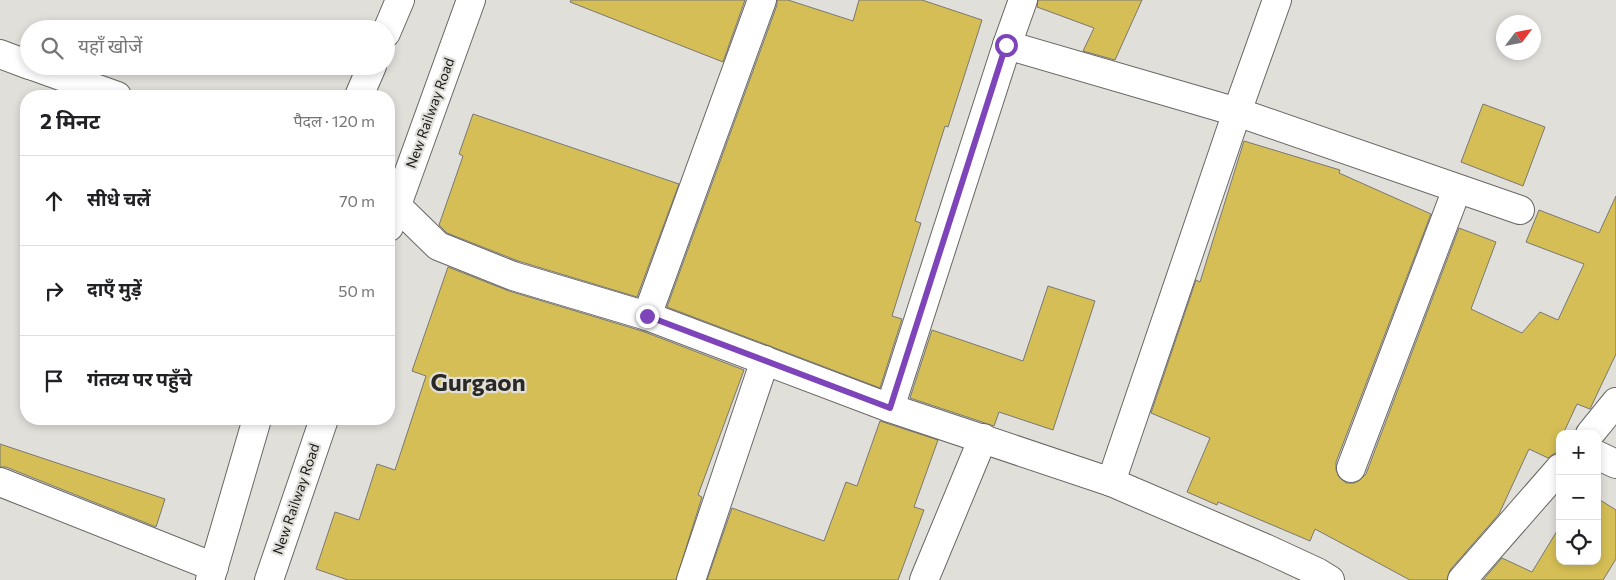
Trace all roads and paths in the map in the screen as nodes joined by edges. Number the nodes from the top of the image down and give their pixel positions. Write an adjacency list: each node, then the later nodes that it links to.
1 (400, 0): 6 (street)
2 (471, 0): 16 (street, New Railway Road)
3 (762, 0): 19 (street)
4 (1023, 0): 7 (street)
5 (1277, 0): 14 (street)
6 (392, 20)
7 (1006, 45): 14 (street); 22 (street)
8 (0, 54): 9 (street)
9 (20, 62)
10 (58, 75): 12 (street)
11 (368, 75): 13 (street)
12 (100, 90)
13 (362, 90)
14 (1237, 112): 15 (street); 32 (street)
15 (1457, 189): 17 (street); 29 (street)
16 (395, 200)
17 (1520, 210)
18 (395, 214): 19 (street)
19 (647, 316): 20 (street)
20 (765, 360): 22 (street); 35 (street)
21 (1616, 402): 25 (street)
22 (890, 408): 26 (street)
23 (255, 425): 33 (street)
24 (322, 425): 34 (street, New Railway Road)
25 (1593, 430)
26 (983, 438): 32 (street); 36 (street)
27 (1601, 457): 28 (street)
28 (1616, 464)
29 (1352, 468)
30 (1556, 473): 38 (street)
31 (0, 482): 33 (street)
32 (1111, 482): 37 (street)
33 (212, 574)
34 (269, 580)
35 (691, 580)
36 (924, 580)
37 (1330, 580)
38 (1462, 580)

